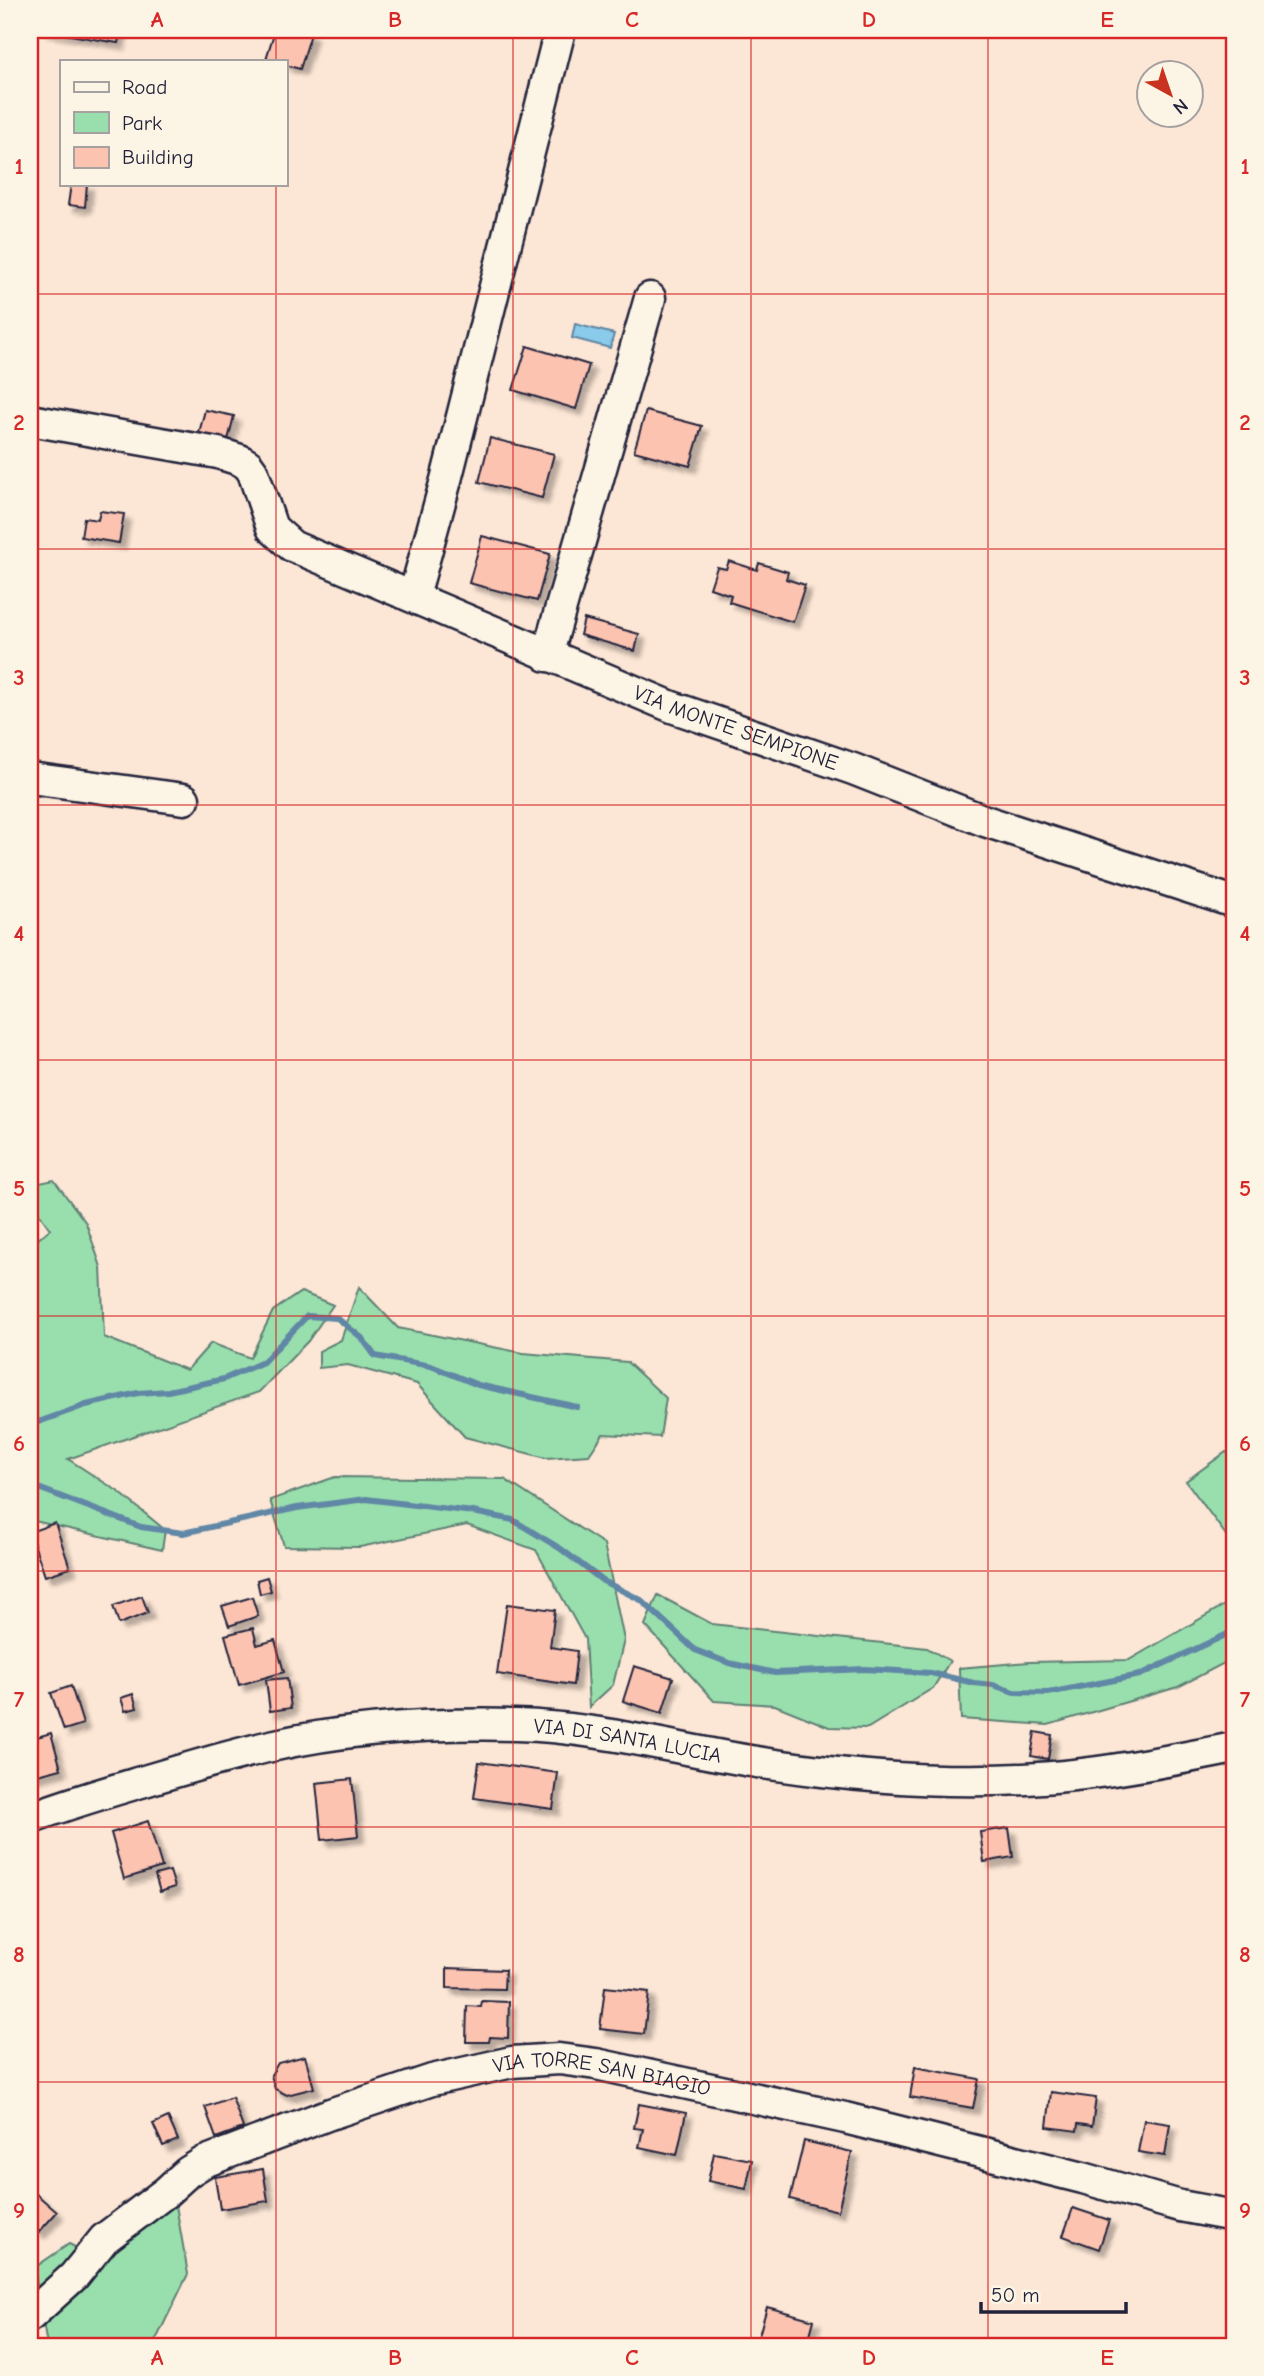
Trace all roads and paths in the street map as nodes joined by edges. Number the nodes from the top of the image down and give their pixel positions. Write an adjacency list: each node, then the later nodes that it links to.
1 (560, 30): 4 (street)
2 (650, 298): 5 (street)
3 (30, 420): 4 (street, VIA MONTE SEMPIONE)
4 (414, 596): 5 (street, VIA MONTE SEMPIONE)
5 (547, 656): 8 (street, VIA MONTE SEMPIONE)
6 (30, 778): 7 (street)
7 (184, 799)
8 (1234, 902)
9 (1234, 1748): 10 (street, VIA DI SANTA LUCIA)
10 (30, 1818)
11 (1234, 2216): 12 (street, VIA TORRE SAN BIAGIO)
12 (30, 2316)

